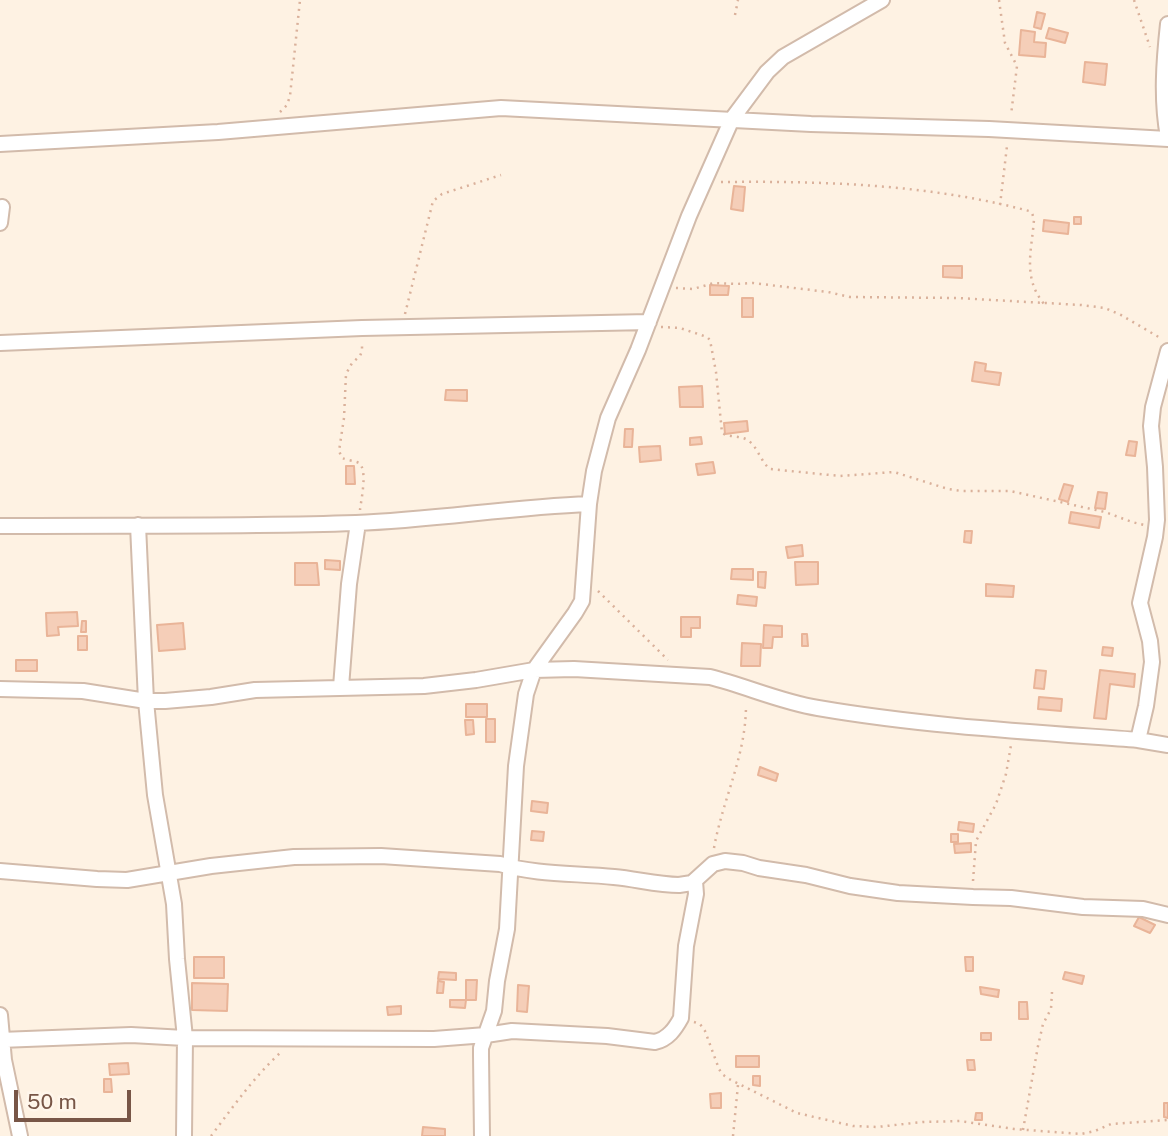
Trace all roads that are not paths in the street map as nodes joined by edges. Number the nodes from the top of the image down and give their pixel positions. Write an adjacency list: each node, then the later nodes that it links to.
1 (882, 0): 3 (street)
2 (1168, 24): 4 (street)
3 (732, 119): 4 (street); 5 (street); 8 (street)
4 (1168, 138)
5 (0, 144)
6 (2, 207): 7 (street)
7 (0, 223)
8 (648, 324): 9 (street); 11 (street)
9 (0, 343)
10 (1168, 351): 15 (street)
11 (589, 504): 12 (street); 16 (street)
12 (358, 523): 13 (street); 17 (street)
13 (138, 525): 14 (street); 19 (street)
14 (0, 526)
15 (1162, 526): 20 (street)
16 (534, 670): 17 (street); 20 (street); 22 (street)
17 (341, 687): 19 (street)
18 (0, 689): 19 (street)
19 (146, 701): 24 (street)
20 (1138, 740): 21 (street)
21 (1168, 745)
22 (511, 868): 24 (street); 25 (street); 28 (street)
23 (0, 871): 24 (street)
24 (170, 873): 29 (street)
25 (695, 881): 26 (street); 28 (street)
26 (1168, 915)
27 (0, 1015): 30 (street)
28 (486, 1035): 29 (street); 33 (street)
29 (185, 1038): 30 (street); 32 (street)
30 (1, 1040): 31 (street)
31 (20, 1136)
32 (184, 1136)
33 (482, 1136)

